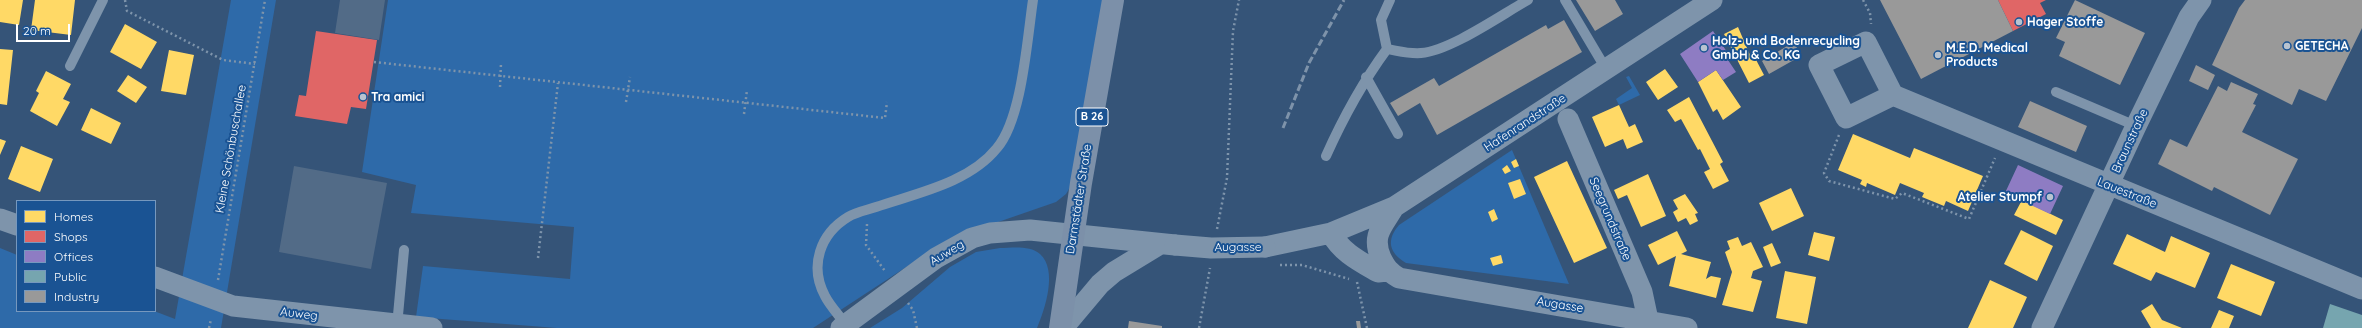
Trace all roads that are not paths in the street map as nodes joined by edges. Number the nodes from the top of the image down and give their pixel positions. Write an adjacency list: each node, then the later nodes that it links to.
1 (103, 0): 10 (lane)
2 (1033, 0): 32 (lane)
3 (1113, 0): 24 (main road, Darmstädter Straße / B 26)
4 (1390, 0): 9 (lane)
5 (1528, 0): 9 (lane)
6 (1565, 0): 11 (lane)
7 (1712, 0): 11 (street, Hafenrandstraße)
8 (2201, 0): 16 (street, Braunstraße)
9 (1387, 49): 12 (lane)
10 (70, 66)
11 (1606, 69): 20 (street, Hafenrandstraße)
12 (1366, 78): 17 (lane); 18 (lane)
13 (2056, 92): 16 (lane)
14 (1893, 95): 14 (street); 19 (street, Lauestraße)
15 (1568, 119): 30 (street, Seegrundstraße)
16 (2136, 126): 19 (street, Braunstraße)
17 (1398, 134)
18 (1326, 156)
19 (2110, 186): 29 (street, Lauestraße); 37 (street, Braunstraße)
20 (1394, 207): 23 (street, Hafenrandstraße); 27 (street)
21 (0, 219): 22 (street)
22 (16, 225)
23 (1331, 233): 25 (street, Augasse, bridge); 27 (street, Augasse)
24 (1073, 234): 25 (street, Augasse); 32 (street, Auweg); 34 (main road, Darmstädter Straße / B 26)
25 (1167, 244): 35 (street)
26 (404, 250): 31 (lane)
27 (1387, 271): 30 (street, Augasse)
28 (156, 276): 31 (street, Auweg)
29 (2362, 289)
30 (1648, 320): 36 (street, Augasse)
31 (397, 326): 33 (street, Auweg)
32 (844, 326)
33 (432, 328)
34 (1060, 328)
35 (1063, 328)
36 (1687, 328)
37 (2042, 328)

